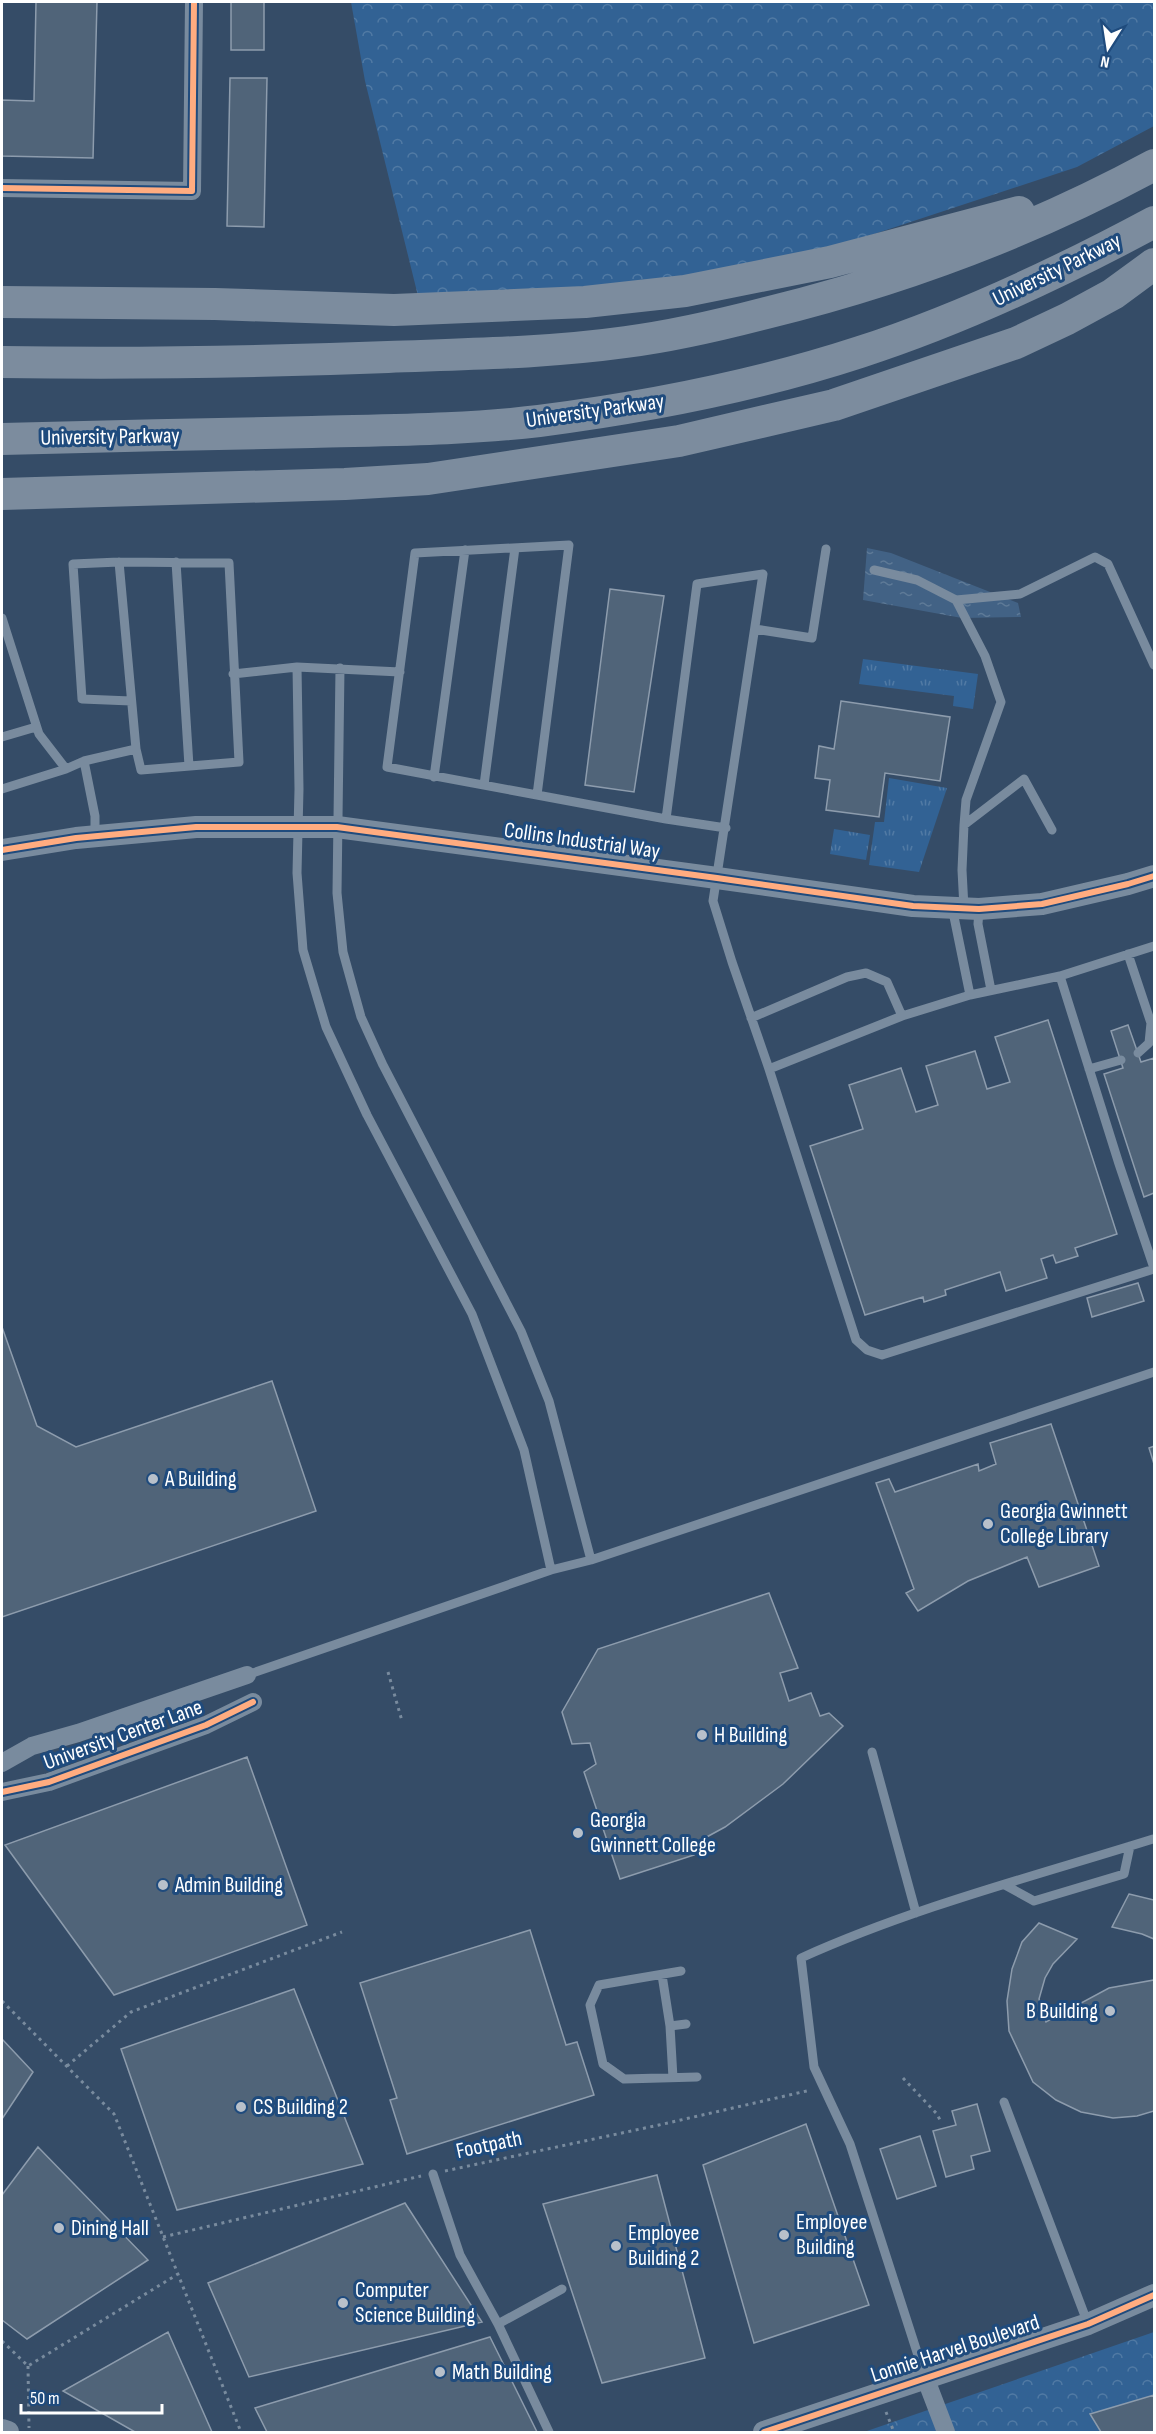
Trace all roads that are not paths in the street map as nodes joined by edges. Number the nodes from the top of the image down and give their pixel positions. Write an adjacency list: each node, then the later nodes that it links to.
1 (194, 2): 4 (street)
2 (1155, 165): 3 (highway)
3 (1113, 187): 9 (highway); 10 (highway)
4 (2, 188)
5 (1155, 222): 11 (highway, University Parkway)
6 (1155, 264): 12 (highway)
7 (2, 290): 9 (highway)
8 (2, 302): 9 (highway)
9 (215, 304)
10 (2, 362)
11 (2, 439)
12 (2, 494)
13 (515, 548): 15 (lane); 35 (lane); 37 (lane)
14 (826, 549): 21 (lane)
15 (465, 550): 25 (lane); 34 (lane)
16 (120, 562): 17 (lane); 27 (lane); 27 (lane)
17 (176, 562): 26 (lane); 32 (lane)
18 (874, 570): 19 (lane)
19 (957, 600): 22 (lane); 39 (lane)
20 (2, 618): 28 (lane)
21 (755, 629): 38 (lane); 42 (lane)
22 (1155, 665)
23 (297, 667): 24 (lane); 26 (lane); 40 (lane)
24 (340, 668): 25 (lane); 41 (lane)
25 (400, 672): 34 (lane)
26 (233, 674): 32 (lane)
27 (131, 701): 30 (lane)
28 (36, 727): 29 (lane); 33 (lane)
29 (2, 737)
30 (136, 749): 31 (lane); 32 (lane)
31 (84, 761): 33 (lane); 44 (lane)
32 (189, 766)
33 (66, 769): 36 (lane)
34 (434, 777): 35 (lane)
35 (484, 785): 37 (lane)
36 (2, 789)
37 (537, 795): 38 (lane)
38 (666, 819): 42 (lane)
39 (964, 825): 43 (lane); 48 (lane)
40 (299, 826): 41 (street, Collins Industrial Way); 44 (street, Collins Industrial Way); 63 (lane)
41 (337, 827): 47 (street, Collins Industrial Way); 62 (lane)
42 (726, 828): 47 (lane)
43 (1052, 830)
44 (95, 837): 45 (street, Collins Industrial Way)
45 (2, 850)
46 (1155, 876): 48 (street, Collins Industrial Way)
47 (717, 878): 48 (street, Collins Industrial Way); 55 (lane)
48 (965, 908): 52 (lane); 53 (lane)
49 (1155, 946): 50 (lane)
50 (1128, 954): 51 (lane); 56 (lane)
51 (1060, 976): 52 (lane); 59 (lane)
52 (991, 990): 53 (lane)
53 (970, 995): 54 (lane)
54 (902, 1016): 55 (lane); 58 (lane)
55 (751, 1018): 58 (lane)
56 (1138, 1053)
57 (1120, 1060): 59 (lane)
58 (768, 1069): 60 (lane)
59 (1089, 1069): 60 (lane)
60 (1155, 1269)
61 (1155, 1372): 62 (lane)
62 (591, 1560): 63 (lane)
63 (551, 1570): 64 (lane)
64 (247, 1675): 67 (street, University Center Lane)
65 (253, 1702): 68 (street, University Center Lane)
66 (872, 1752): 72 (lane)
67 (2, 1763)
68 (2, 1792)
69 (1153, 1839): 70 (lane)
70 (1130, 1846): 71 (lane); 71 (lane)
71 (1005, 1885): 72 (lane)
72 (916, 1913): 85 (lane)
73 (681, 1971): 74 (lane)
74 (662, 1974): 76 (lane); 78 (lane)
75 (686, 2024): 76 (lane)
76 (670, 2026): 78 (lane)
77 (697, 2077): 78 (lane)
78 (673, 2078)
79 (1004, 2102): 84 (lane)
80 (433, 2174): 83 (lane)
81 (562, 2289): 83 (lane)
82 (1155, 2295): 84 (street, Lonnie Harvel Boulevard)
83 (498, 2324): 88 (lane)
84 (1088, 2324): 85 (street, Lonnie Harvel Boulevard)
85 (925, 2377): 89 (street, Lonnie Harvel Boulevard); 90 (street)
86 (2, 2430): 87 (street)
87 (8, 2433)
88 (549, 2433)
89 (764, 2433)
90 (946, 2433)

